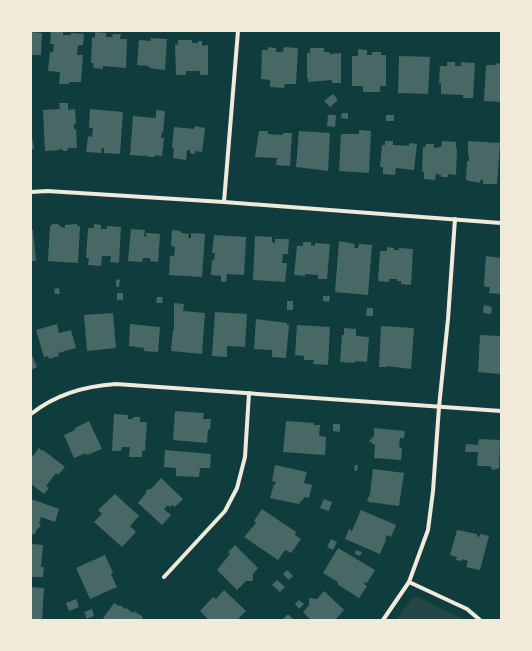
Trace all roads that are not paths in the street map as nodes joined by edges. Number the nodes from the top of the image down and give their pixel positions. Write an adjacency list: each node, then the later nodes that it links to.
1 (238, 31): 3 (street)
2 (31, 192): 3 (street)
3 (224, 202): 4 (street)
4 (455, 219): 5 (street); 7 (street)
5 (501, 223)
6 (249, 393): 7 (street); 9 (street); 10 (street)
7 (439, 407): 8 (street); 11 (street)
8 (501, 411)
9 (31, 414)
10 (164, 577)
11 (409, 582): 12 (street); 13 (street)
12 (383, 620)
13 (480, 620)

